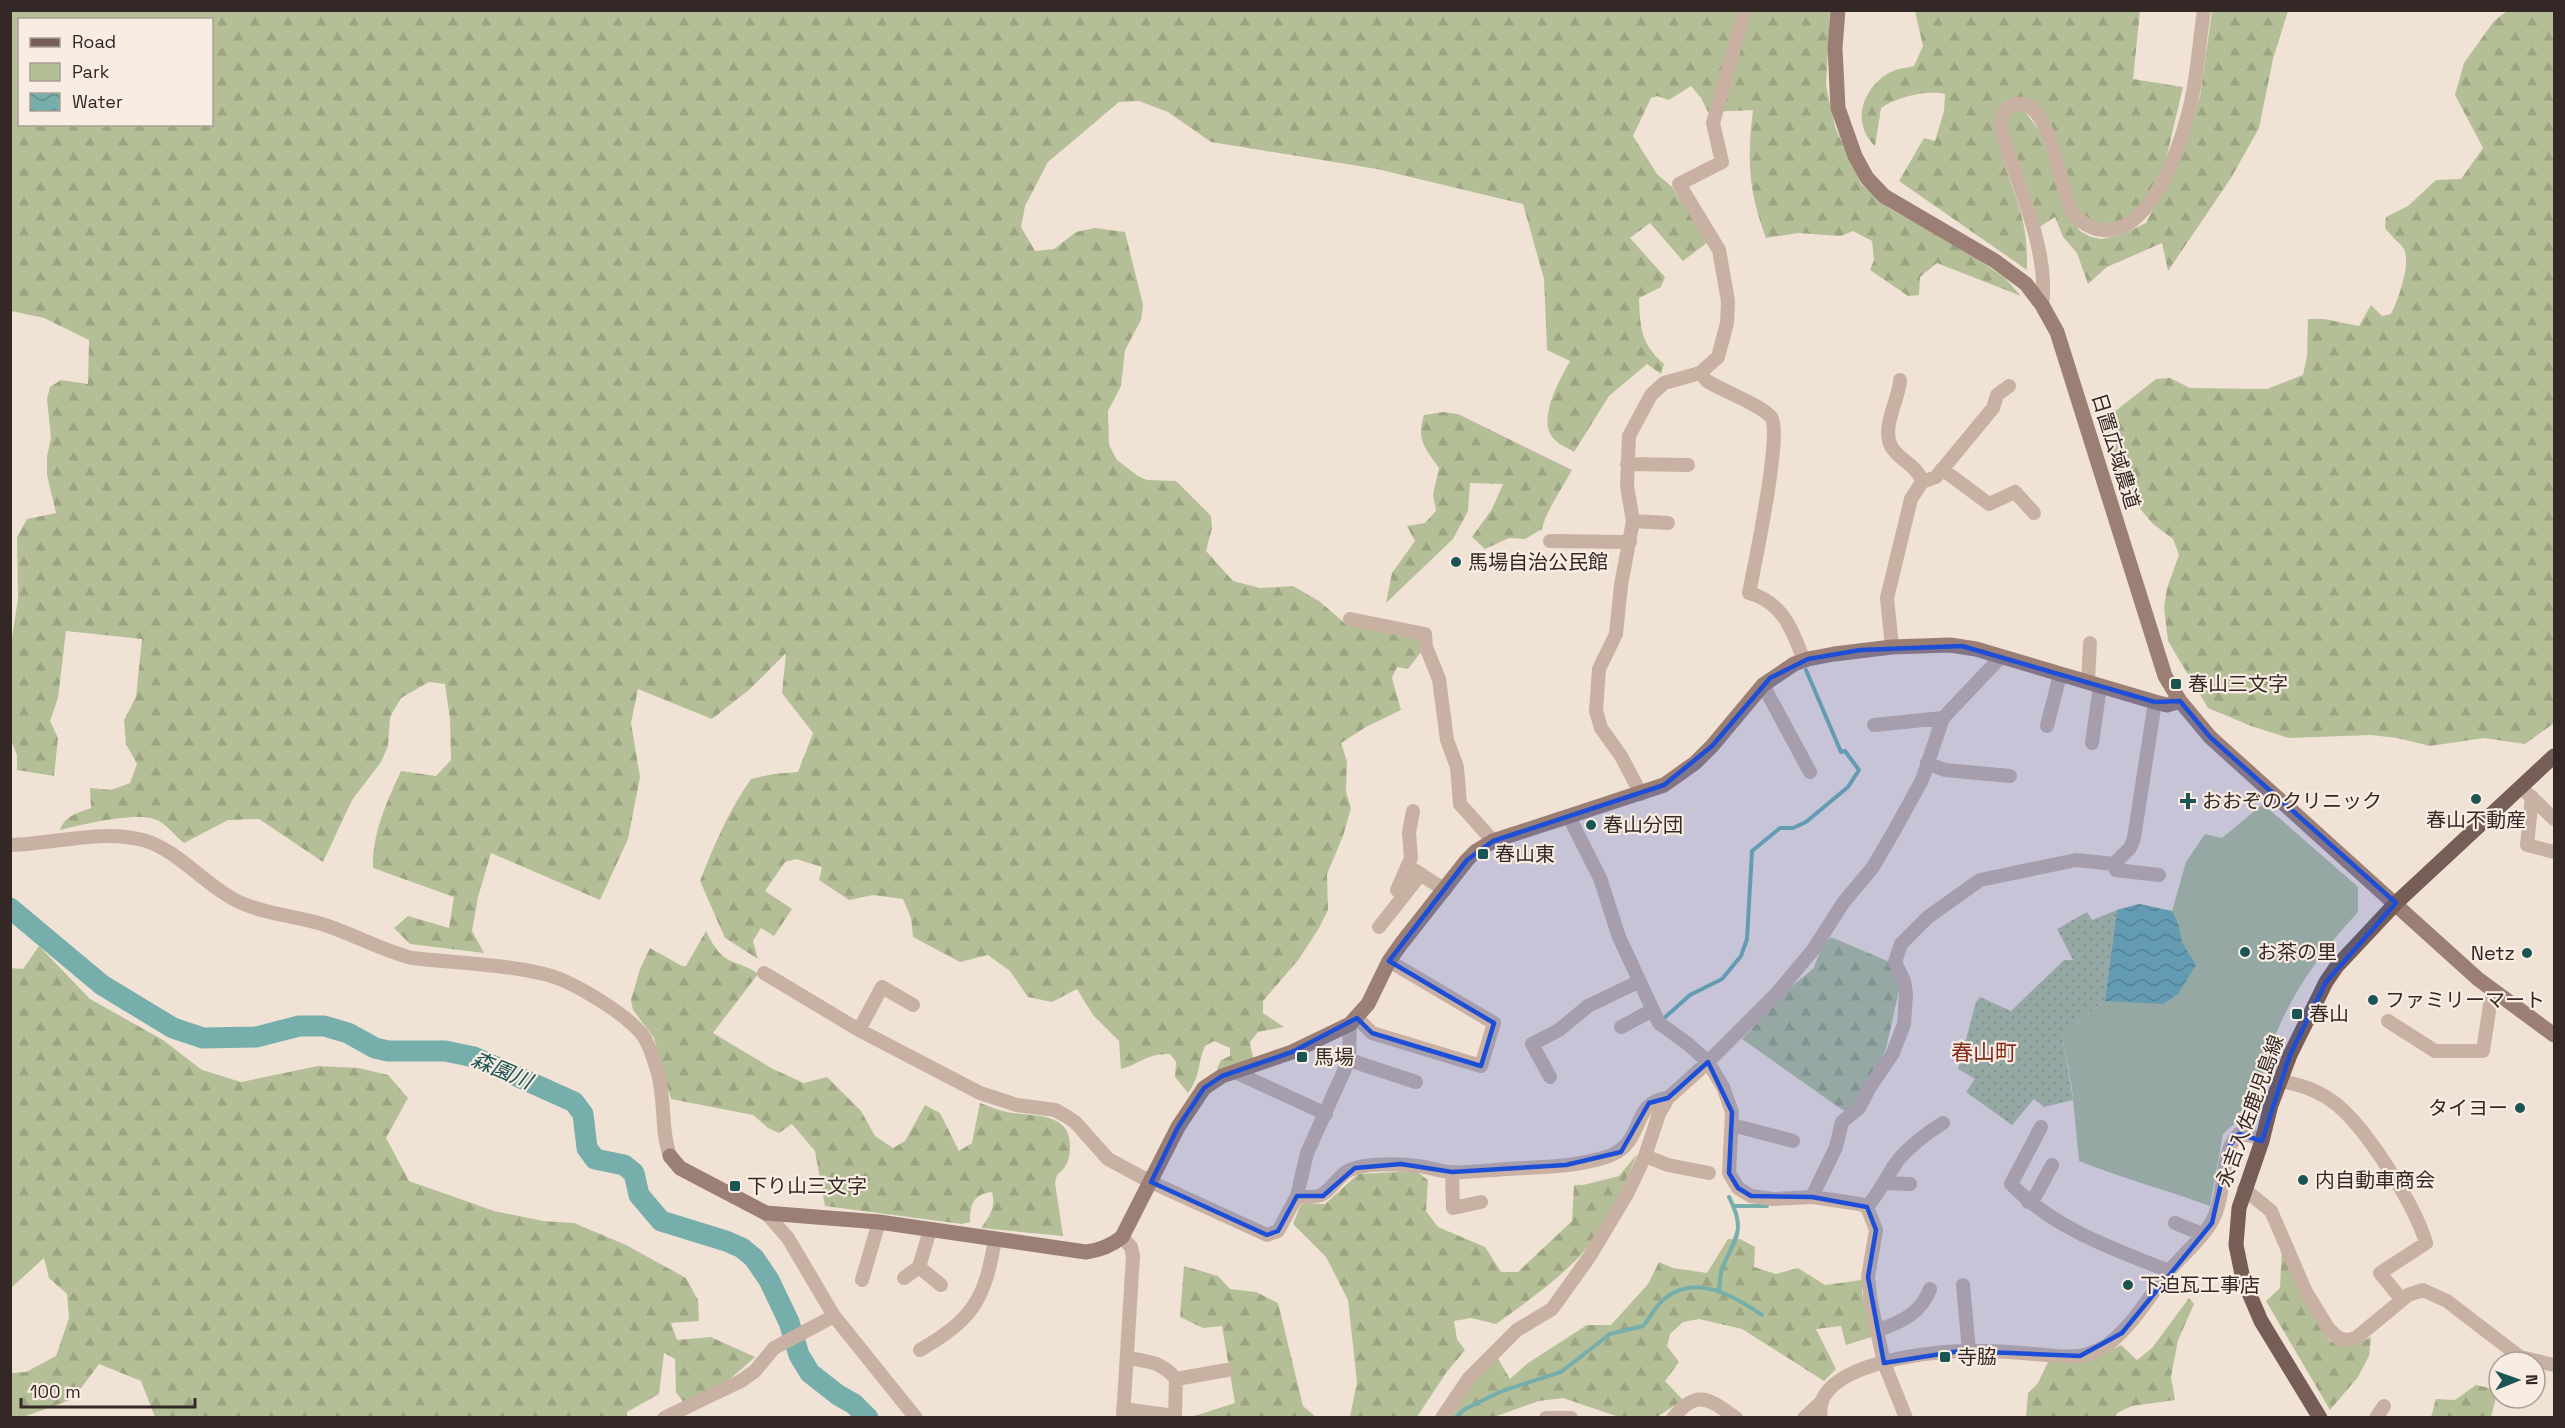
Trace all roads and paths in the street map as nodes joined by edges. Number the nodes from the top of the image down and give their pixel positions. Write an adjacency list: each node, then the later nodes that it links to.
1 (1745, 10): 5 (street)
2 (1838, 10): 4 (street, 日置広域農道)
3 (2204, 10): 4 (street)
4 (2042, 305): 26 (street, 日置広域農道)
5 (1700, 373): 8 (street); 21 (street)
6 (1900, 380): 11 (street)
7 (2009, 386): 10 (street)
8 (1627, 464): 9 (street); 13 (street)
9 (1688, 465)
10 (1942, 469): 11 (street); 12 (street)
11 (1922, 482): 19 (street)
12 (2034, 513)
13 (1633, 521): 14 (street); 16 (street)
14 (1668, 523)
15 (1550, 541): 16 (street)
16 (1630, 542): 36 (street)
17 (1350, 618): 40 (street)
18 (2090, 643): 23 (street)
19 (1892, 647): 20 (street); 21 (street)
20 (2001, 657): 22 (street); 27 (street)
21 (1804, 661): 24 (street)
22 (2060, 675): 23 (street); 29 (street)
23 (2094, 684): 25 (street); 30 (street)
24 (1763, 685): 33 (street); 36 (street)
25 (2156, 702): 26 (street); 43 (street)
26 (2180, 702): 49 (street, 日置広域農道)
27 (1943, 718): 28 (street); 32 (street)
28 (1875, 725)
29 (2047, 726)
30 (2092, 743)
31 (2554, 756): 35 (main road, 永吉入佐鹿児島線)
32 (1927, 763): 34 (street); 63 (street)
33 (1810, 772)
34 (2010, 776)
35 (2527, 792): 39 (street); 42 (street); 49 (main road, 永吉入佐鹿児島線)
36 (1641, 794): 38 (street)
37 (1413, 810): 44 (street)
38 (1569, 817): 40 (street); 53 (street)
39 (2554, 819)
40 (1492, 841): 48 (street)
41 (10, 845): 75 (street)
42 (2554, 852)
43 (2114, 864): 46 (street); 85 (street)
44 (1408, 866): 45 (street); 47 (street)
45 (1421, 874): 48 (street); 50 (street)
46 (2159, 875)
47 (1396, 890)
48 (1445, 890): 51 (street)
49 (2396, 903): 54 (street, 日置広域農道); 66 (main road, 永吉入佐鹿児島線)
50 (1379, 927)
51 (1389, 961): 57 (street); 57 (street)
52 (764, 974): 60 (street)
53 (1640, 981): 56 (street); 65 (street)
54 (2498, 994): 58 (street); 61 (street, 日置広域農道)
55 (913, 1005): 60 (street)
56 (1653, 1010): 59 (street); 63 (street)
57 (1354, 1021): 62 (street); 64 (street)
58 (2388, 1021)
59 (1621, 1027)
60 (859, 1030): 80 (street)
61 (2554, 1035)
62 (1349, 1060): 67 (street); 69 (street)
63 (1708, 1062): 68 (street); 71 (street)
64 (1235, 1072): 69 (street); 80 (street)
65 (1550, 1077)
66 (2280, 1081): 74 (main road, 永吉入佐鹿児島線); 103 (street)
67 (1416, 1082)
68 (1668, 1098): 76 (street); 78 (street)
69 (1326, 1114): 84 (street)
70 (1943, 1123): 81 (street)
71 (1732, 1125): 73 (street); 85 (street)
72 (2042, 1127): 87 (street)
73 (1793, 1141)
74 (2262, 1141): 83 (main road, 永吉入佐鹿児島線); 93 (street)
75 (670, 1155): 89 (street)
76 (1645, 1155): 79 (street); 117 (street)
77 (2052, 1165): 87 (street)
78 (1452, 1172): 84 (street); 86 (street)
79 (1709, 1173)
80 (1151, 1182): 84 (street); 94 (street)
81 (1885, 1183): 82 (street); 88 (street)
82 (1910, 1184)
83 (2244, 1189): 103 (street); 125 (main road, 永吉入佐鹿児島線)
84 (1297, 1196)
85 (1812, 1197): 88 (street)
86 (1481, 1202)
87 (2028, 1202): 97 (street)
88 (1867, 1207): 105 (street)
89 (766, 1213): 90 (street); 104 (street)
90 (879, 1222): 92 (street); 99 (street)
91 (2175, 1223): 93 (street)
92 (930, 1230): 95 (street); 96 (street)
93 (2202, 1233): 97 (street)
94 (1122, 1237): 95 (street); 108 (street)
95 (995, 1239): 106 (street)
96 (919, 1267): 98 (street); 100 (street)
97 (2169, 1271): 107 (street)
98 (904, 1278)
99 (862, 1280)
100 (942, 1285)
101 (1963, 1285): 107 (street)
102 (1930, 1289): 105 (street)
103 (2402, 1300): 110 (street)
104 (834, 1316): 115 (street); 116 (street)
105 (1878, 1330): 109 (street)
106 (920, 1350)
107 (1969, 1351): 109 (street)
108 (1128, 1358): 112 (street); 114 (street)
109 (1884, 1363): 113 (street); 124 (street)
110 (2554, 1365)
111 (1227, 1370): 112 (street)
112 (1176, 1379): 114 (street)
113 (1821, 1402): 122 (street); 123 (street)
114 (1123, 1413)
115 (664, 1418)
116 (915, 1418)
117 (1442, 1418)
118 (1546, 1418): 119 (street)
119 (1570, 1418)
120 (1673, 1418): 121 (street)
121 (1736, 1418)
122 (1803, 1418)
123 (1821, 1418)
124 (1906, 1418)
125 (2320, 1418)

